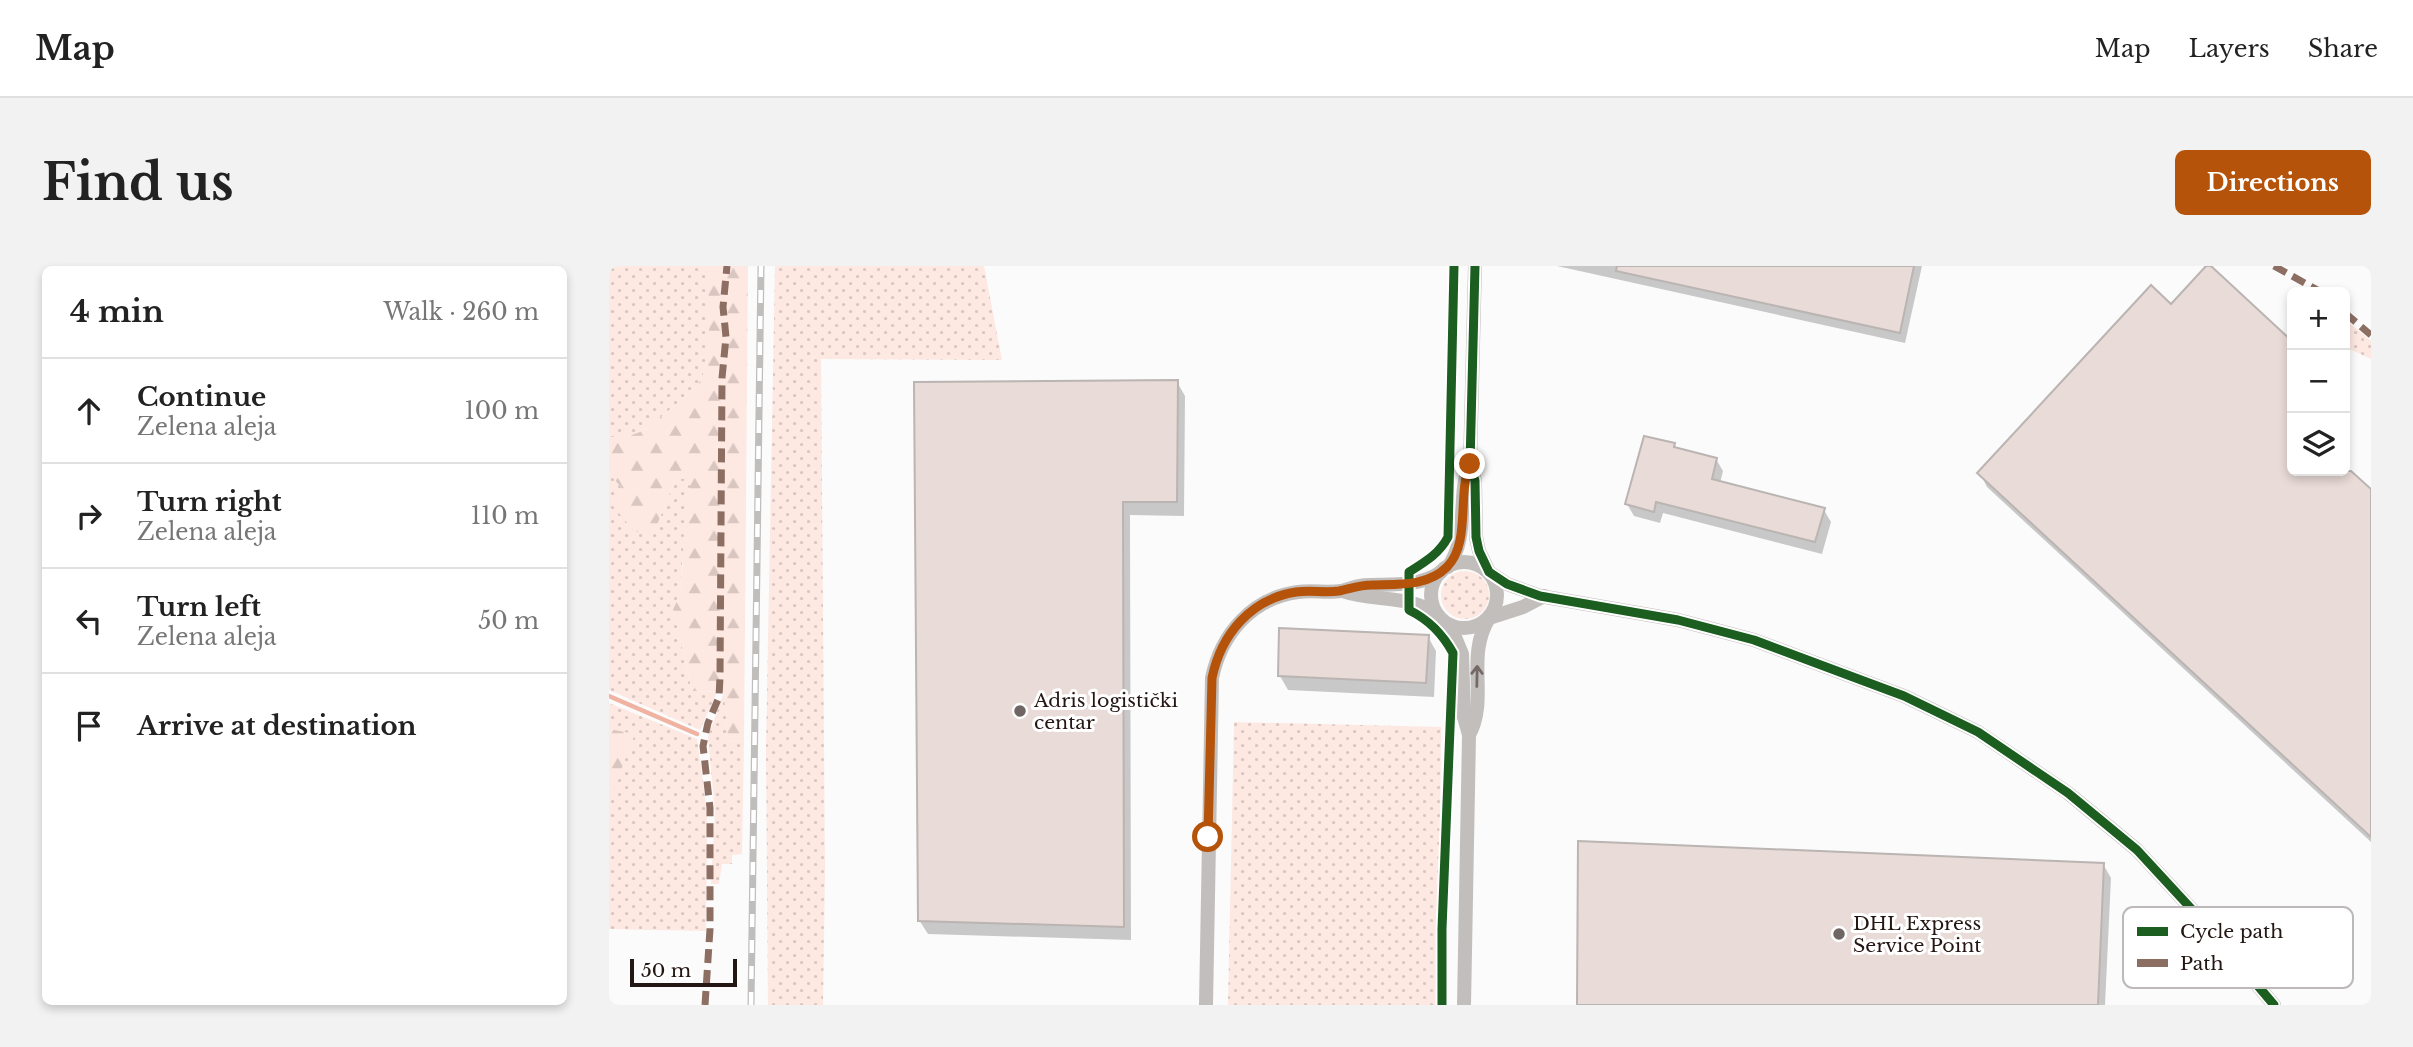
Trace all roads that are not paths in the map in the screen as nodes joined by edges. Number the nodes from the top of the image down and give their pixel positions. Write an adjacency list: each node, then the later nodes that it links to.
1 (1475, 266): 2 (street)
2 (1470, 464): 3 (street); 4 (street)
3 (1444, 569): 4 (street); 5 (street); 7 (street)
4 (1489, 572): 6 (street); 8 (street)
5 (1340, 591): 7 (street); 13 (street)
6 (1545, 596): 8 (street); 11 (street)
7 (1436, 614): 9 (street)
8 (1489, 618): 9 (street); 10 (street, one-way to 8)
9 (1450, 625): 10 (street)
10 (1469, 735): 14 (street)
11 (2190, 907)
12 (2260, 988): 15 (street)
13 (1206, 1005)
14 (1464, 1005)
15 (2274, 1005)

